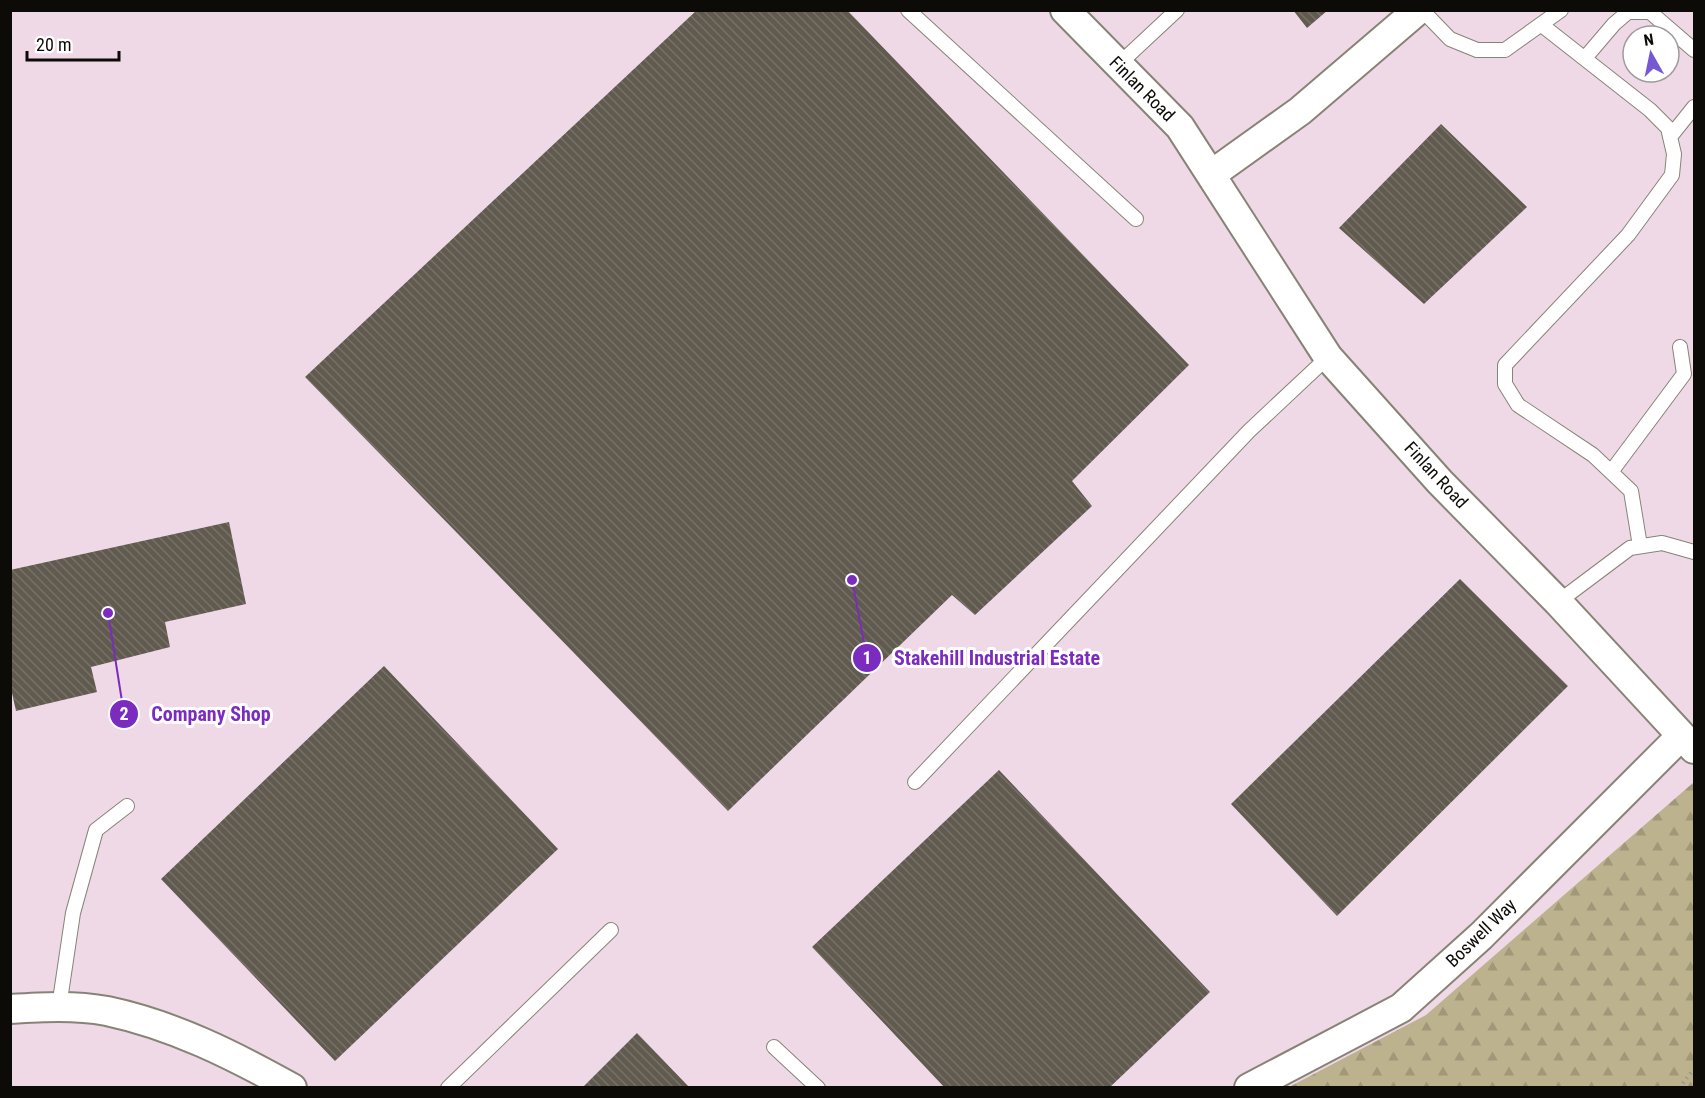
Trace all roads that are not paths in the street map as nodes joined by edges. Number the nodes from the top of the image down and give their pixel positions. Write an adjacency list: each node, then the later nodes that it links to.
1 (908, 10): 13 (lane)
2 (1065, 10): 9 (street, Finlan Road)
3 (1177, 10): 9 (lane)
4 (1420, 10): 6 (lane); 12 (street)
5 (1561, 10): 6 (lane)
6 (1543, 26): 8 (lane)
7 (1695, 50): 8 (lane)
8 (1585, 58): 11 (lane)
9 (1118, 65): 12 (street, Finlan Road)
10 (1695, 107): 11 (lane)
11 (1670, 137): 16 (lane)
12 (1212, 174): 15 (street, Finlan Road)
13 (1136, 219)
14 (1680, 347): 16 (lane)
15 (1328, 357): 19 (street, Finlan Road); 21 (lane)
16 (1611, 472): 17 (lane)
17 (1640, 546): 18 (lane); 19 (lane)
18 (1695, 552)
19 (1558, 602): 20 (street, Finlan Road)
20 (1688, 742): 30 (street, Boswell Way)
21 (915, 782)
22 (127, 806): 24 (lane)
23 (610, 930): 28 (lane)
24 (58, 1007): 25 (street); 27 (street)
25 (10, 1009)
26 (774, 1047): 29 (lane)
27 (292, 1088)
28 (448, 1088)
29 (818, 1088)
30 (1250, 1088)

